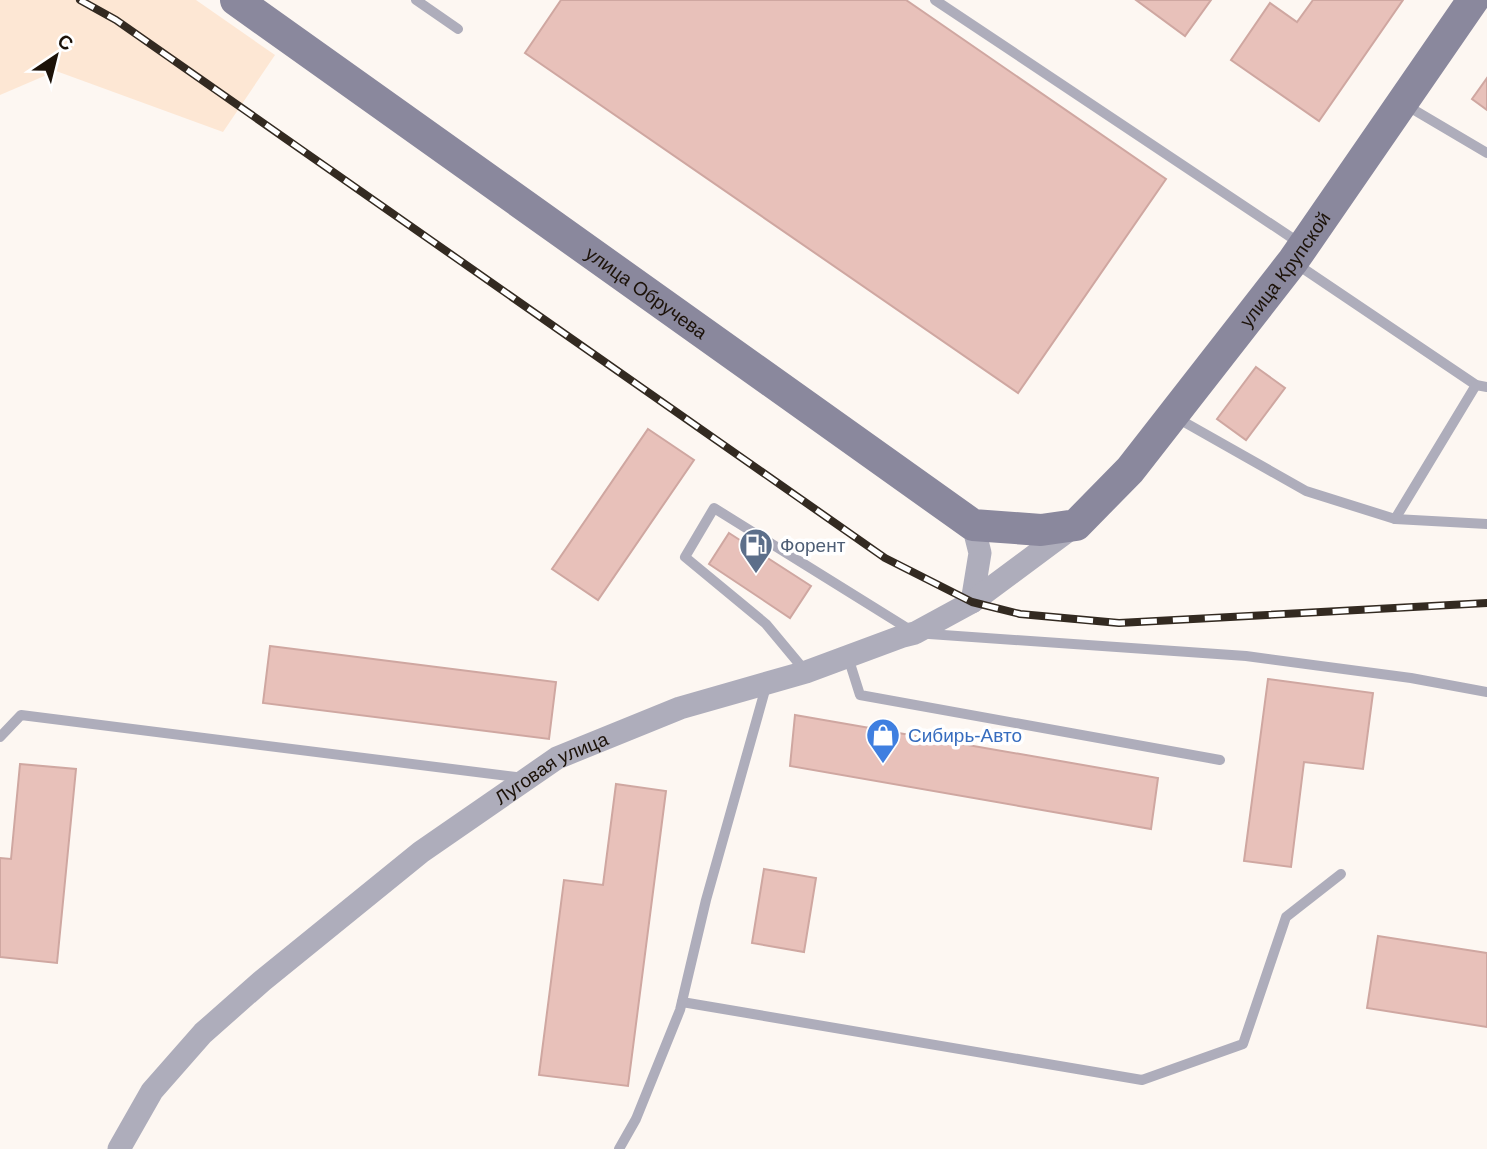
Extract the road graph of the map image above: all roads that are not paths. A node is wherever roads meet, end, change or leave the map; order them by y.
1 (236, 0) edge
2 (416, 0) edge
3 (935, 0) edge
4 (1473, 0) edge
5 (458, 29) dead end
6 (1402, 103) junction
7 (1487, 153) edge
8 (1298, 254) junction
9 (1482, 386) edge
10 (1174, 416) junction
11 (1395, 519) junction
12 (1487, 524) edge
13 (973, 525) junction
14 (1076, 525) junction
15 (972, 602) junction
16 (915, 633) junction
17 (848, 657) junction
18 (806, 672) junction
19 (767, 683) junction
20 (1487, 692) edge
21 (0, 737) edge
22 (1220, 760) dead end
23 (527, 778) junction
24 (1341, 874) dead end
25 (682, 1002) junction
26 (120, 1149) edge
27 (619, 1149) edge

1 - 13 main road, улица Обручева
2 - 5 lane
3 - 8 lane
4 - 6 main road, улица Крупской
6 - 7 lane
6 - 8 main road, улица Крупской
8 - 9 lane
8 - 10 main road, улица Крупской
9 - 11 lane
10 - 11 lane
10 - 14 main road, улица Крупской
11 - 12 lane
13 - 14 main road
13 - 15 street
14 - 15 street, Луговая улица
15 - 16 street, Луговая улица
16 - 17 street, Луговая улица
16 - 18 lane
16 - 20 lane
17 - 18 street, Луговая улица
17 - 22 lane
18 - 19 street, Луговая улица
19 - 23 street, Луговая улица
19 - 25 lane
21 - 23 lane
23 - 26 street, Луговая улица
24 - 25 lane
25 - 27 lane

